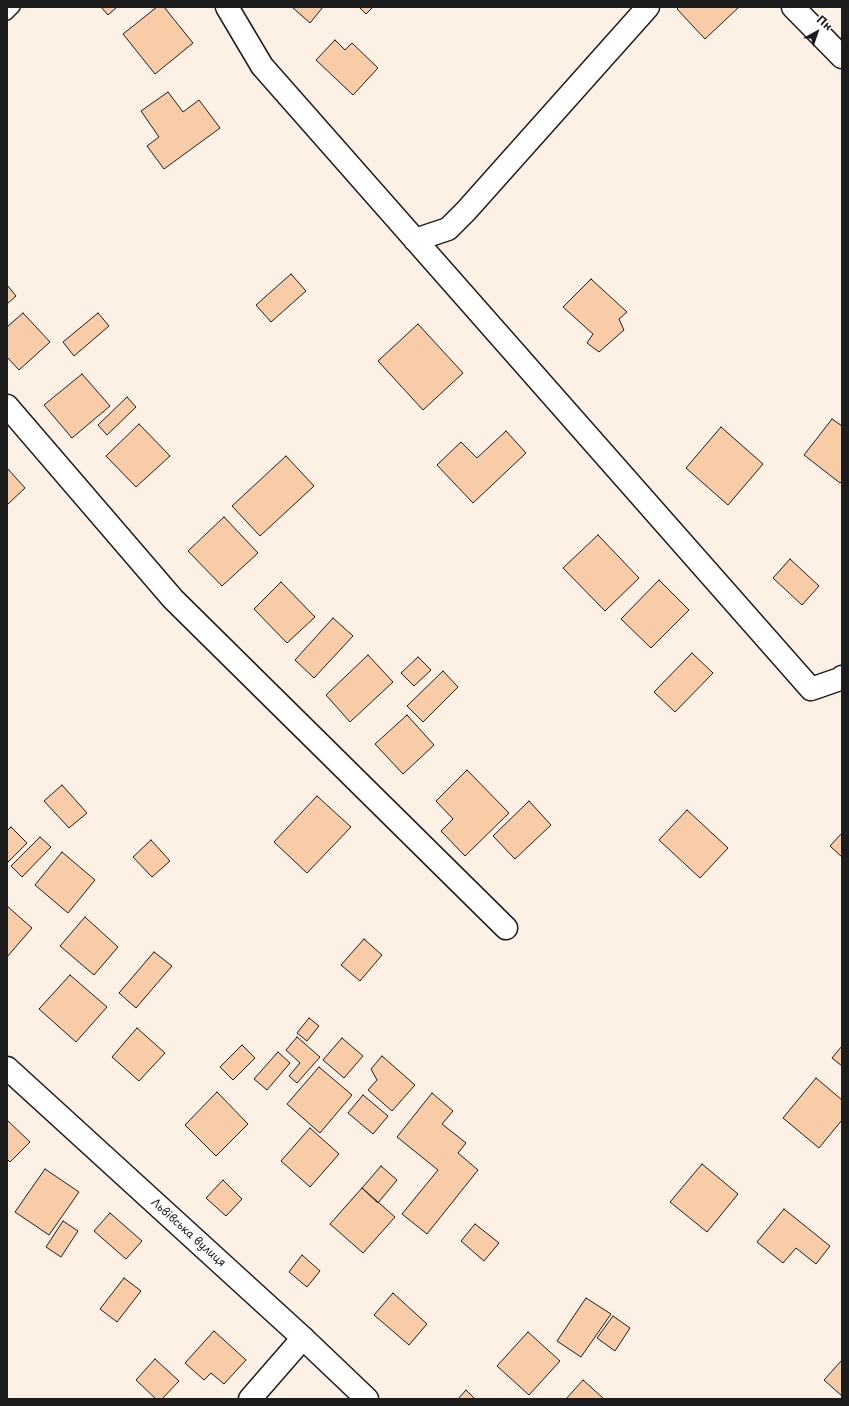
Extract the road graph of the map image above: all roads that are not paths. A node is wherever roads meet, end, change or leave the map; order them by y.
1 (14, 7) edge
2 (227, 7) edge
3 (648, 7) edge
4 (793, 7) edge
5 (7, 14) edge
6 (842, 57) edge
7 (415, 240) junction
8 (7, 406) edge
9 (842, 677) edge
10 (506, 928) dead end
11 (7, 1068) edge
12 (303, 1338) junction
13 (250, 1399) edge
14 (367, 1399) edge

1 - 5 lane
2 - 7 street
3 - 7 street
4 - 6 street
7 - 9 street
8 - 10 street
11 - 12 street, Львівська вулиця
12 - 13 street
12 - 14 street, Львівська вулиця

